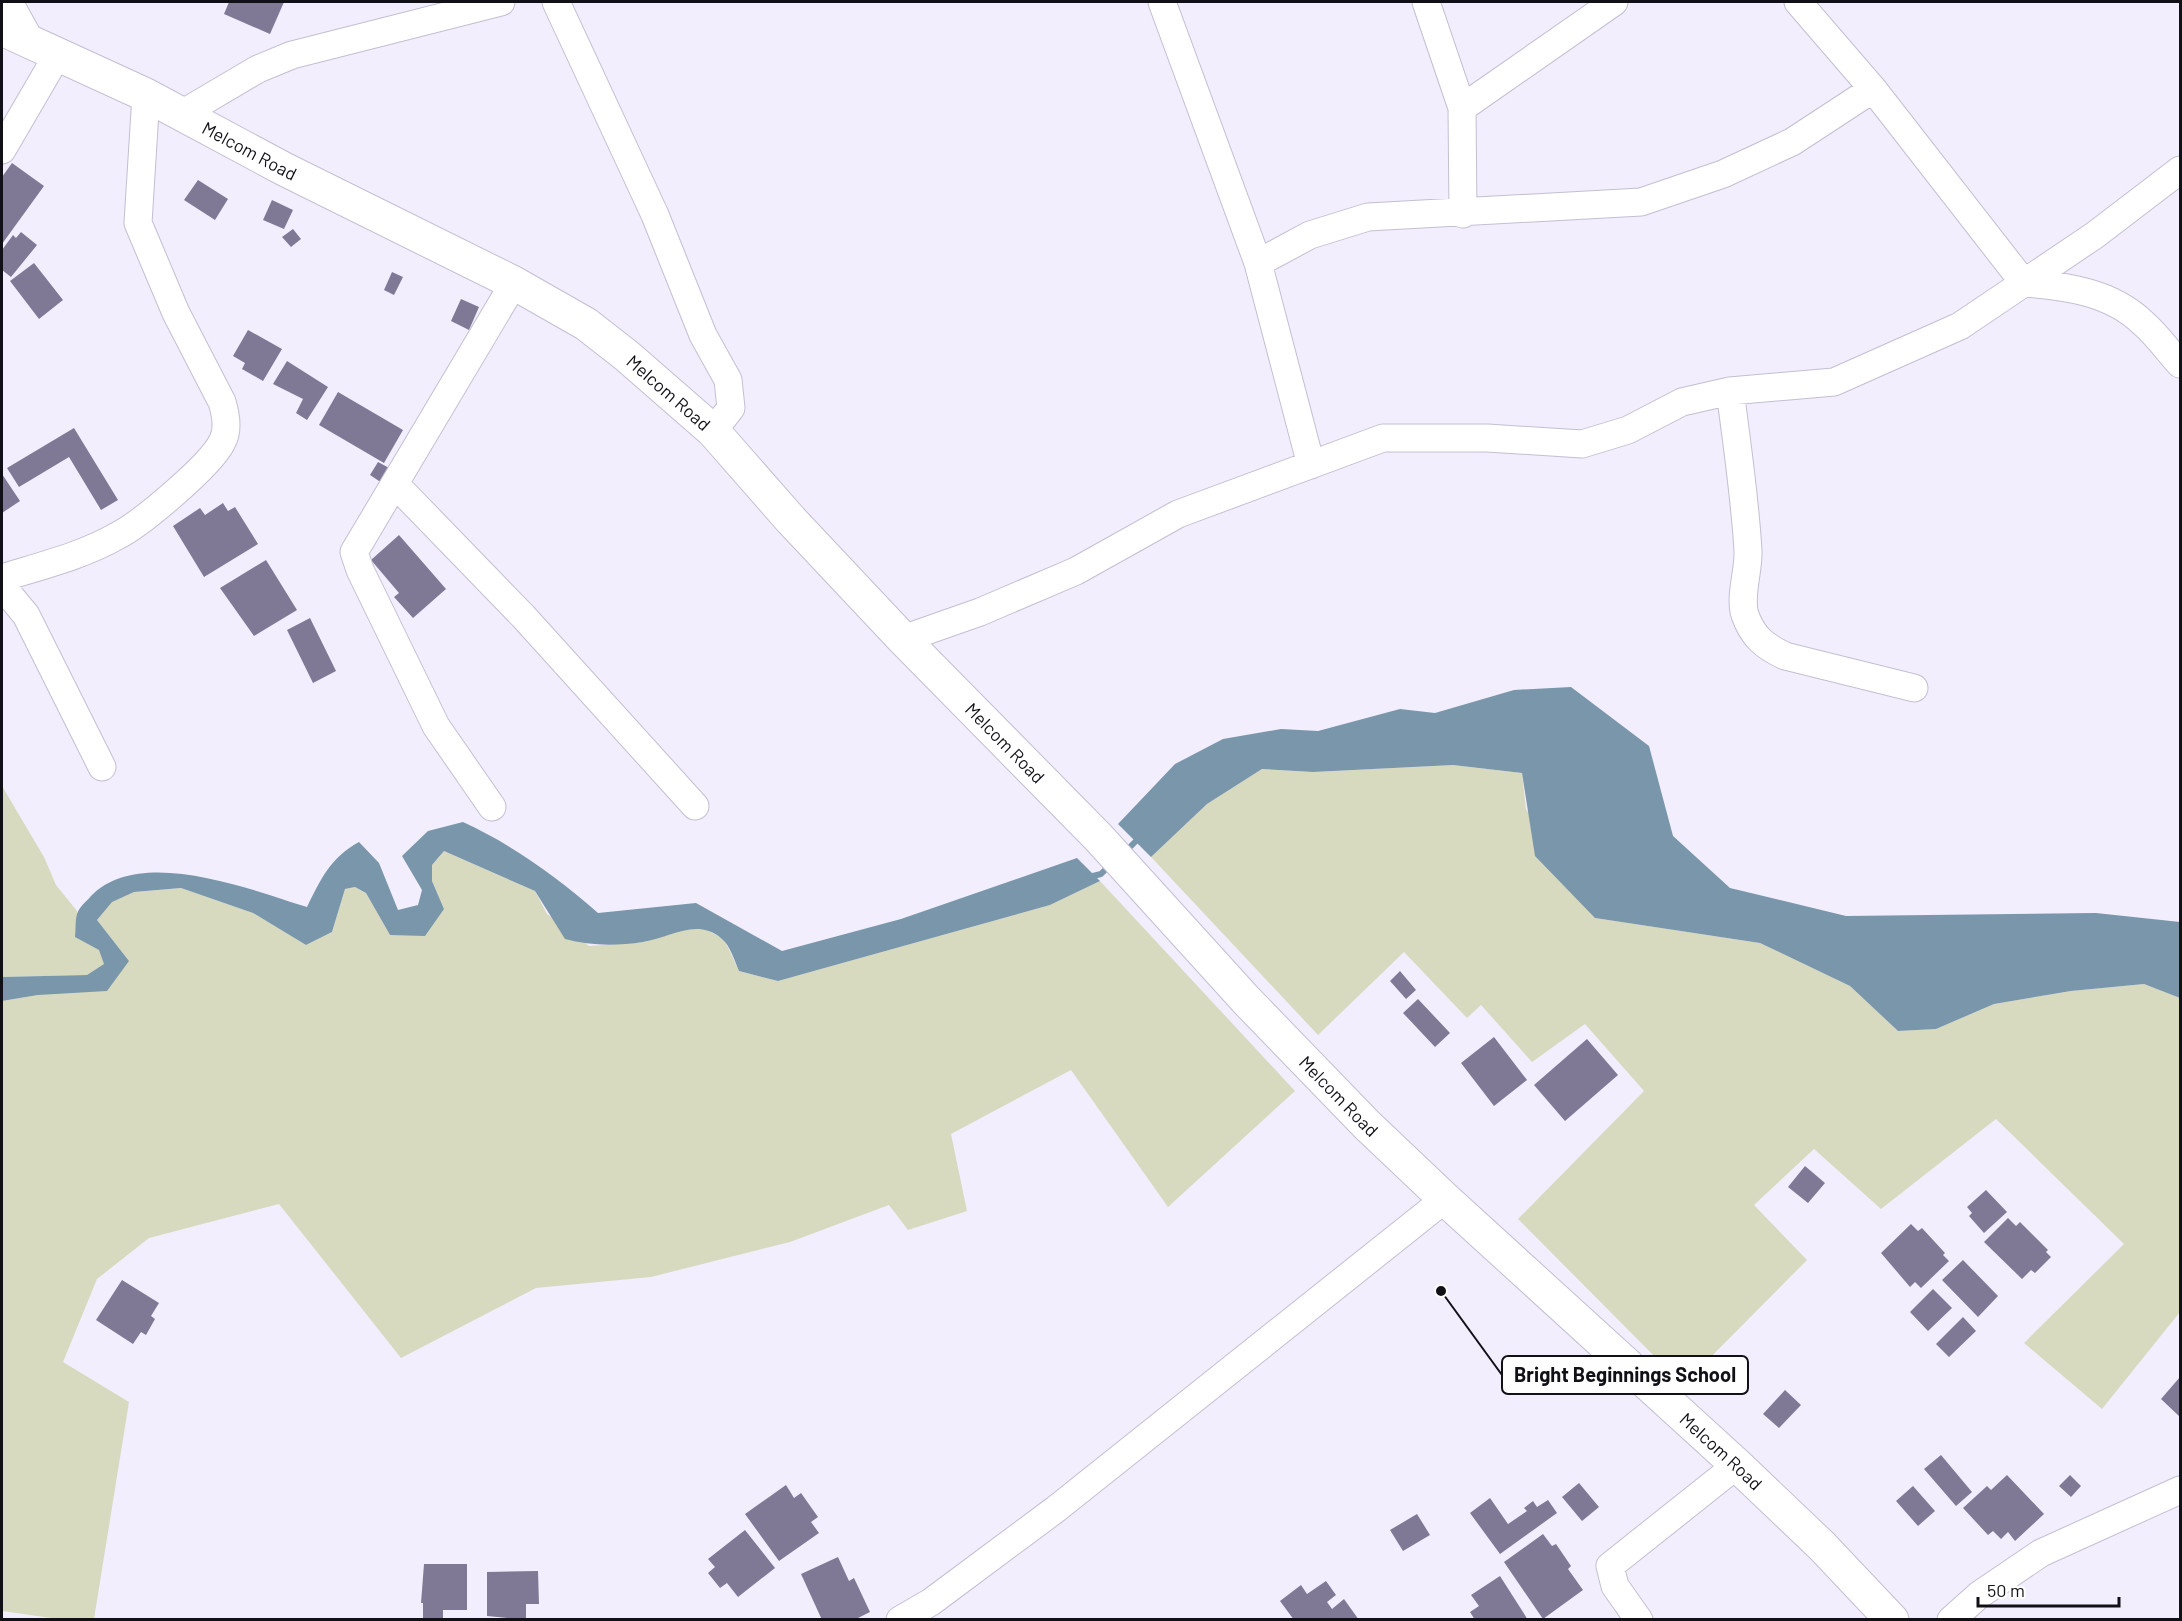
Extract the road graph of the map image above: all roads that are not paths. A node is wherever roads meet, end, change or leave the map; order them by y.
1 (9, 2) edge
2 (501, 2) edge
3 (556, 2) edge
4 (1162, 2) edge
5 (1426, 2) edge
6 (1614, 2) edge
7 (1798, 2) edge
8 (2, 29) edge
9 (45, 48) junction
10 (1873, 89) junction
11 (146, 95) junction
12 (1462, 108) junction
13 (180, 115) junction
14 (2, 150) edge
15 (2181, 170) edge
16 (1463, 214) junction
17 (1258, 263) junction
18 (514, 283) junction
19 (2024, 284) junction
20 (2181, 364) edge
21 (1730, 391) junction
22 (712, 430) junction
23 (1311, 465) junction
24 (395, 484) junction
25 (2, 579) edge
26 (2, 586) edge
27 (903, 639) junction
28 (1914, 688) dead end
29 (102, 767) dead end
30 (492, 807) dead end
31 (695, 807) dead end
32 (1444, 1199) junction
33 (1737, 1464) junction
34 (2181, 1490) edge
35 (938, 1611) edge
36 (900, 1620) edge
37 (1639, 1620) edge
38 (1892, 1620) edge
39 (1951, 1620) edge

1 - 9 street
2 - 13 street
3 - 22 street
4 - 17 street
5 - 12 street
6 - 12 street
7 - 10 street
8 - 9 main road, Melcom Road
9 - 11 main road, Melcom Road
9 - 14 street
10 - 16 street
10 - 19 street
11 - 13 main road, Melcom Road
11 - 25 street
12 - 16 street
13 - 18 main road, Melcom Road
15 - 19 street
16 - 17 street
17 - 23 street
18 - 22 main road, Melcom Road
18 - 24 street
19 - 20 street
19 - 21 street
21 - 23 street
21 - 28 street
22 - 27 main road, Melcom Road
23 - 27 street
24 - 30 street
24 - 31 street
26 - 29 street
27 - 32 main road, Melcom Road
32 - 33 main road, Melcom Road
32 - 35 street
33 - 37 street
33 - 38 main road, Melcom Road
34 - 39 street
35 - 36 street

